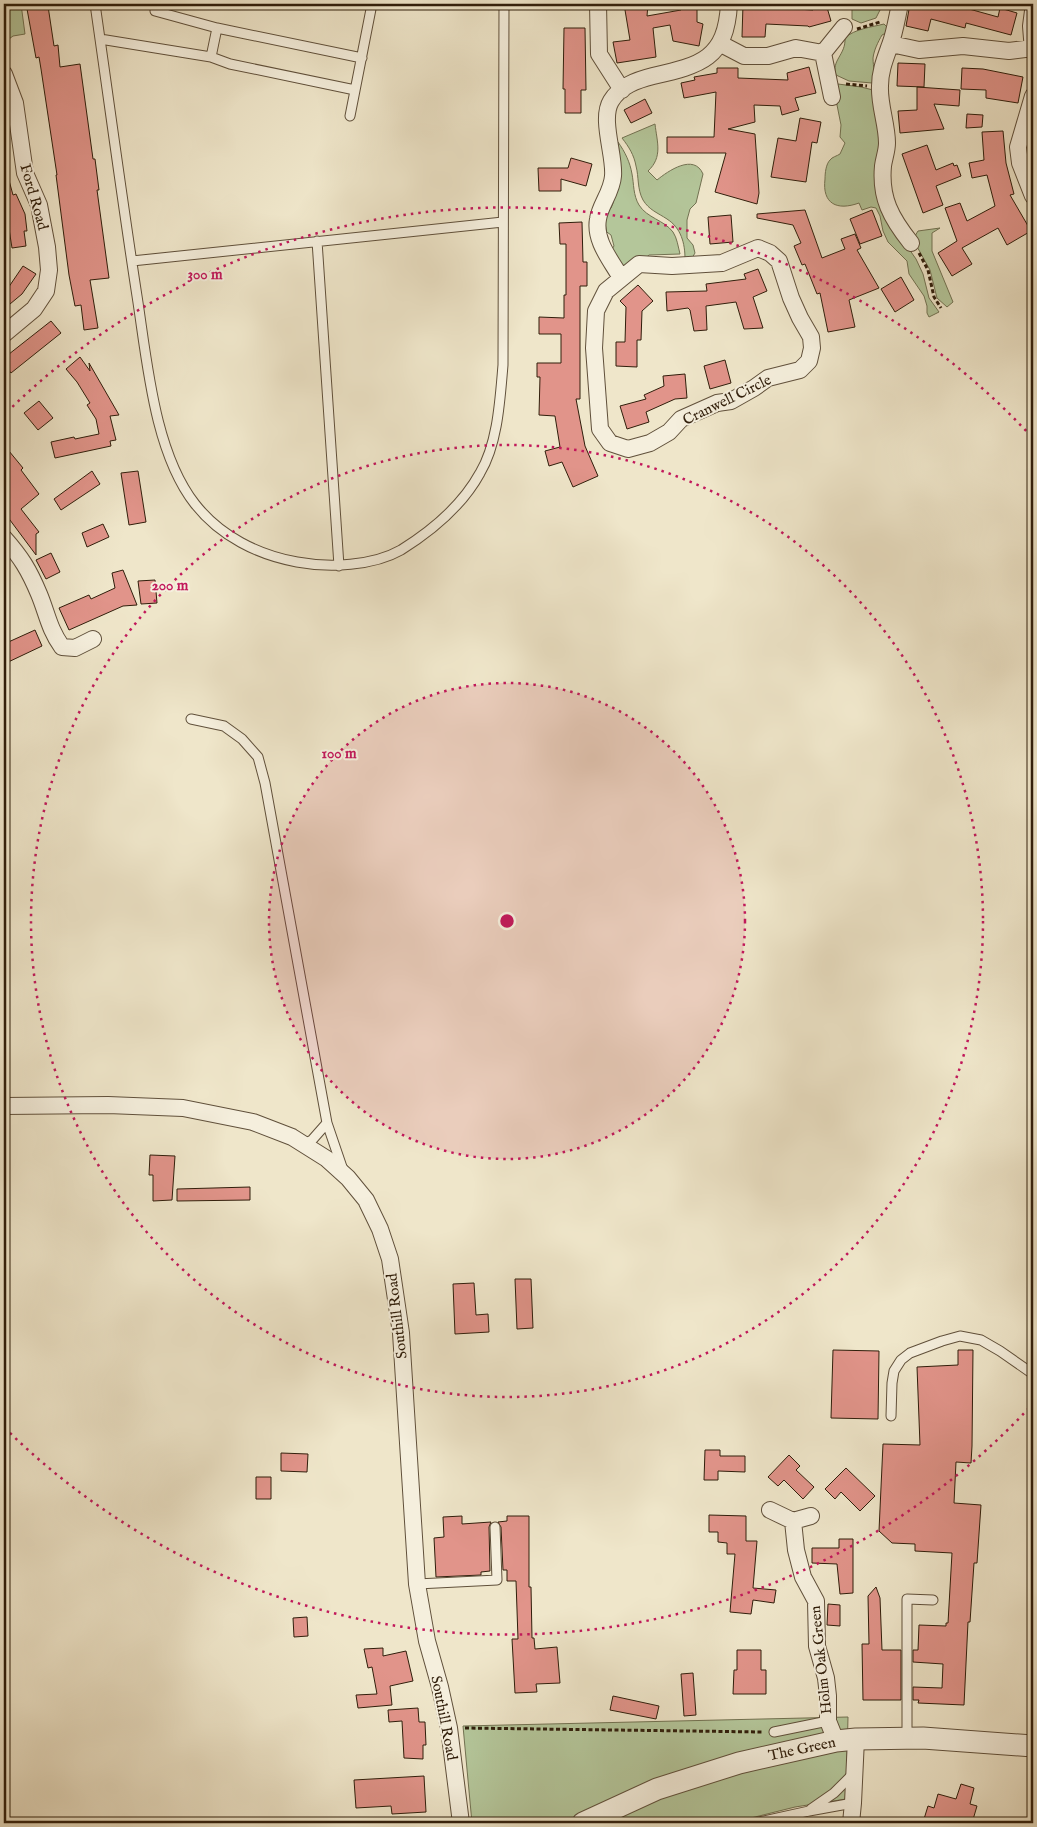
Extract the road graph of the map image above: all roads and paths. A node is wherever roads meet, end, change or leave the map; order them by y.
1 (95, 4) edge
2 (372, 4) edge
3 (504, 4) edge
4 (598, 4) edge
5 (729, 4) edge
6 (900, 4) edge
7 (155, 11) dead end
8 (1033, 11) edge
9 (884, 15) dead end
10 (844, 26) joint
11 (217, 28) junction
12 (100, 39) junction
13 (720, 44) junction
14 (891, 44) junction
15 (1033, 49) edge
16 (822, 53) junction
17 (211, 57) junction
18 (362, 58) junction
19 (4, 74) edge
20 (828, 79) junction
21 (880, 88) junction
22 (355, 90) junction
23 (622, 90) junction
24 (1033, 96) edge
25 (832, 97) dead end
26 (350, 116) dead end
27 (1033, 196) edge
28 (503, 222) junction
29 (317, 241) junction
30 (911, 243) joint
31 (132, 261) junction
32 (622, 278) junction
33 (941, 308) dead end
34 (4, 334) edge
35 (4, 538) edge
36 (340, 566) junction
37 (93, 639) dead end
38 (191, 719) dead end
39 (4, 1106) edge
40 (326, 1123) junction
41 (304, 1144) junction
42 (345, 1175) junction
43 (1033, 1374) edge
44 (891, 1416) dead end
45 (770, 1510) dead end
46 (811, 1516) dead end
47 (792, 1521) junction
48 (495, 1527) dead end
49 (418, 1584) junction
50 (933, 1600) dead end
51 (828, 1721) junction
52 (449, 1728) junction
53 (774, 1732) joint
54 (907, 1738) junction
55 (846, 1740) junction
56 (1033, 1746) edge
57 (855, 1772) junction
58 (853, 1803) junction
59 (809, 1811) junction
60 (461, 1823) edge
61 (583, 1823) edge
62 (754, 1823) edge
63 (851, 1823) edge

1 - 12 lane
2 - 18 lane
3 - 28 lane
4 - 23 street
5 - 13 street
6 - 14 street
7 - 11 lane
8 - 15 street
9 - 10 path
10 - 16 street
11 - 17 lane
11 - 18 lane
12 - 17 lane
12 - 31 lane
13 - 16 street
13 - 23 street
14 - 15 street
14 - 21 street
16 - 20 street
17 - 22 lane
18 - 22 lane
19 - 34 street, Ford Road
20 - 21 path
20 - 25 street
21 - 30 street
22 - 26 lane
23 - 32 street
24 - 27 street
28 - 29 lane
28 - 36 lane
29 - 31 lane
29 - 36 lane
30 - 33 path
31 - 36 lane
32 - 32 street, Cranwell Circle
35 - 37 street
38 - 40 lane
39 - 41 street, Southill Road
40 - 41 lane
40 - 42 lane
41 - 42 street, Southill Road
42 - 49 street, Southill Road
43 - 44 lane
45 - 47 street
46 - 47 street
47 - 51 street, Holm Oak Green
48 - 49 lane
49 - 52 street, Southill Road
50 - 54 lane
51 - 53 lane
51 - 55 street, Holm Oak Green
52 - 53 path
52 - 60 street, Southill Road
54 - 55 street, The Green
54 - 56 street, The Green
55 - 57 street
55 - 61 street, The Green
57 - 58 street
57 - 59 lane
58 - 59 lane
58 - 63 street
59 - 62 lane

